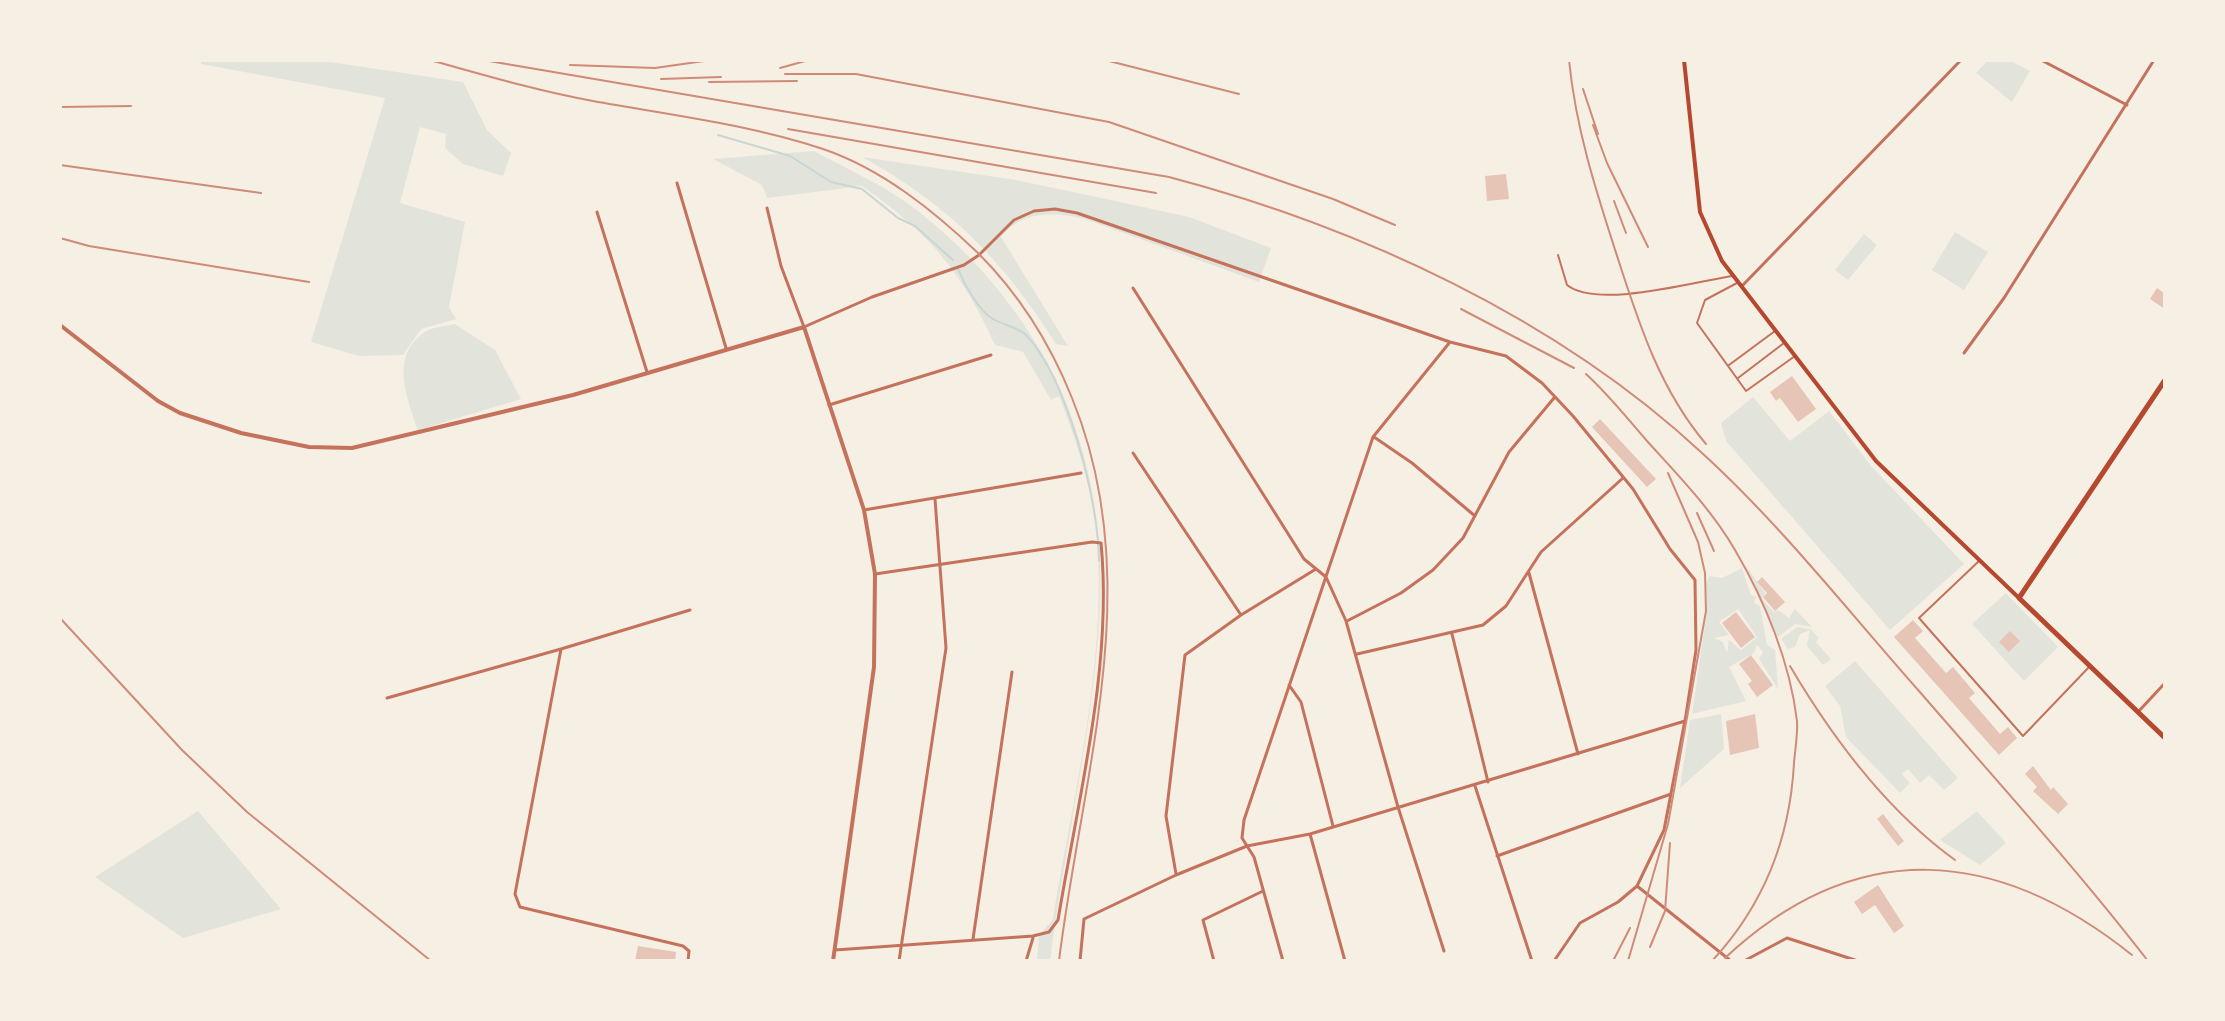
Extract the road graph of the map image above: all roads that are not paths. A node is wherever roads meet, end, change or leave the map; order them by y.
1 (1684, 60) edge
2 (1961, 60) edge
3 (2041, 60) edge
4 (2154, 60) edge
5 (2127, 105) junction
6 (677, 183) dead end
7 (767, 208) dead end
8 (597, 212) dead end
9 (1558, 255) dead end
10 (1733, 275) junction
11 (1740, 284) junction
12 (1133, 288) dead end
13 (60, 325) edge
14 (804, 327) junction
15 (1776, 330) junction
16 (1450, 342) junction
17 (1785, 343) junction
18 (726, 348) junction
19 (1964, 353) dead end
20 (991, 355) dead end
21 (1795, 356) junction
22 (1728, 366) junction
23 (647, 372) junction
24 (1737, 378) junction
25 (2165, 380) edge
26 (1554, 398) junction
27 (829, 405) junction
28 (1373, 437) junction
29 (1133, 453) dead end
30 (1081, 473) dead end
31 (1623, 478) junction
32 (935, 499) junction
33 (864, 510) junction
34 (1475, 516) junction
35 (1980, 561) junction
36 (940, 567) junction
37 (1316, 569) junction
38 (1529, 573) junction
39 (875, 574) junction
40 (1326, 577) junction
41 (2019, 598) junction
42 (690, 610) dead end
43 (1241, 615) junction
44 (1346, 621) junction
45 (1452, 634) junction
46 (561, 649) junction
47 (1357, 654) junction
48 (2090, 666) junction
49 (1012, 672) dead end
50 (2165, 683) edge
51 (1289, 685) junction
52 (387, 698) dead end
53 (2138, 712) junction
54 (1685, 721) junction
55 (2165, 738) edge
56 (1578, 754) junction
57 (1488, 782) junction
58 (1475, 786) junction
59 (1671, 794) junction
60 (1398, 807) junction
61 (1333, 827) junction
62 (1310, 834) junction
63 (1247, 846) junction
64 (1497, 856) junction
65 (1176, 875) junction
66 (1637, 886) junction
67 (1263, 891) junction
68 (1033, 936) junction
69 (973, 939) junction
70 (901, 947) junction
71 (835, 950) junction
72 (1444, 951) dead end
73 (688, 961) edge
74 (833, 961) edge
75 (899, 961) edge
76 (1026, 961) edge
77 (1080, 961) edge
78 (1214, 961) edge
79 (1283, 961) edge
80 (1345, 961) edge
81 (1532, 961) edge
82 (1554, 961) edge
83 (1731, 961) edge
84 (1744, 961) edge
85 (1858, 961) edge

1 - 10 main road
2 - 11 street
3 - 5 street
4 - 5 street
5 - 19 street
6 - 18 street
7 - 14 street
8 - 23 street
9 - 10 lane
10 - 11 main road
11 - 15 main road
11 - 22 lane
12 - 37 street
13 - 23 street
14 - 16 street
14 - 18 street
14 - 27 street
15 - 17 main road
15 - 22 lane
16 - 26 street
16 - 28 street
17 - 21 main road
17 - 24 lane
18 - 23 street
20 - 27 street
21 - 24 lane
21 - 35 main road
22 - 24 lane
25 - 41 main road
26 - 31 street
26 - 34 street
27 - 33 street
28 - 34 street
28 - 40 street
29 - 43 street
30 - 32 street
31 - 38 street
31 - 54 street
32 - 33 street
32 - 36 street
33 - 39 street
34 - 44 street
35 - 41 main road
35 - 48 lane
36 - 39 street
36 - 68 street
36 - 70 street
37 - 40 street
37 - 43 street
38 - 45 street
38 - 56 street
39 - 71 street
40 - 44 street
40 - 51 street
41 - 48 main road
42 - 46 street
43 - 65 street
44 - 47 street
45 - 47 street
45 - 57 street
46 - 52 street
46 - 73 street
47 - 60 street
48 - 53 main road
49 - 69 street
50 - 53 street
51 - 61 street
51 - 63 street
53 - 55 main road
54 - 56 street
54 - 59 street
56 - 57 street
57 - 58 street
58 - 60 street
58 - 64 street
59 - 64 street
59 - 66 street
60 - 61 street
60 - 72 street
61 - 62 street
62 - 63 street
62 - 80 street
63 - 65 street
63 - 67 street
64 - 81 street
65 - 77 street
66 - 82 street
66 - 83 street
67 - 78 street
67 - 79 street
68 - 69 street
68 - 76 street
69 - 70 street
70 - 71 street
70 - 75 street
71 - 74 street
84 - 85 street

